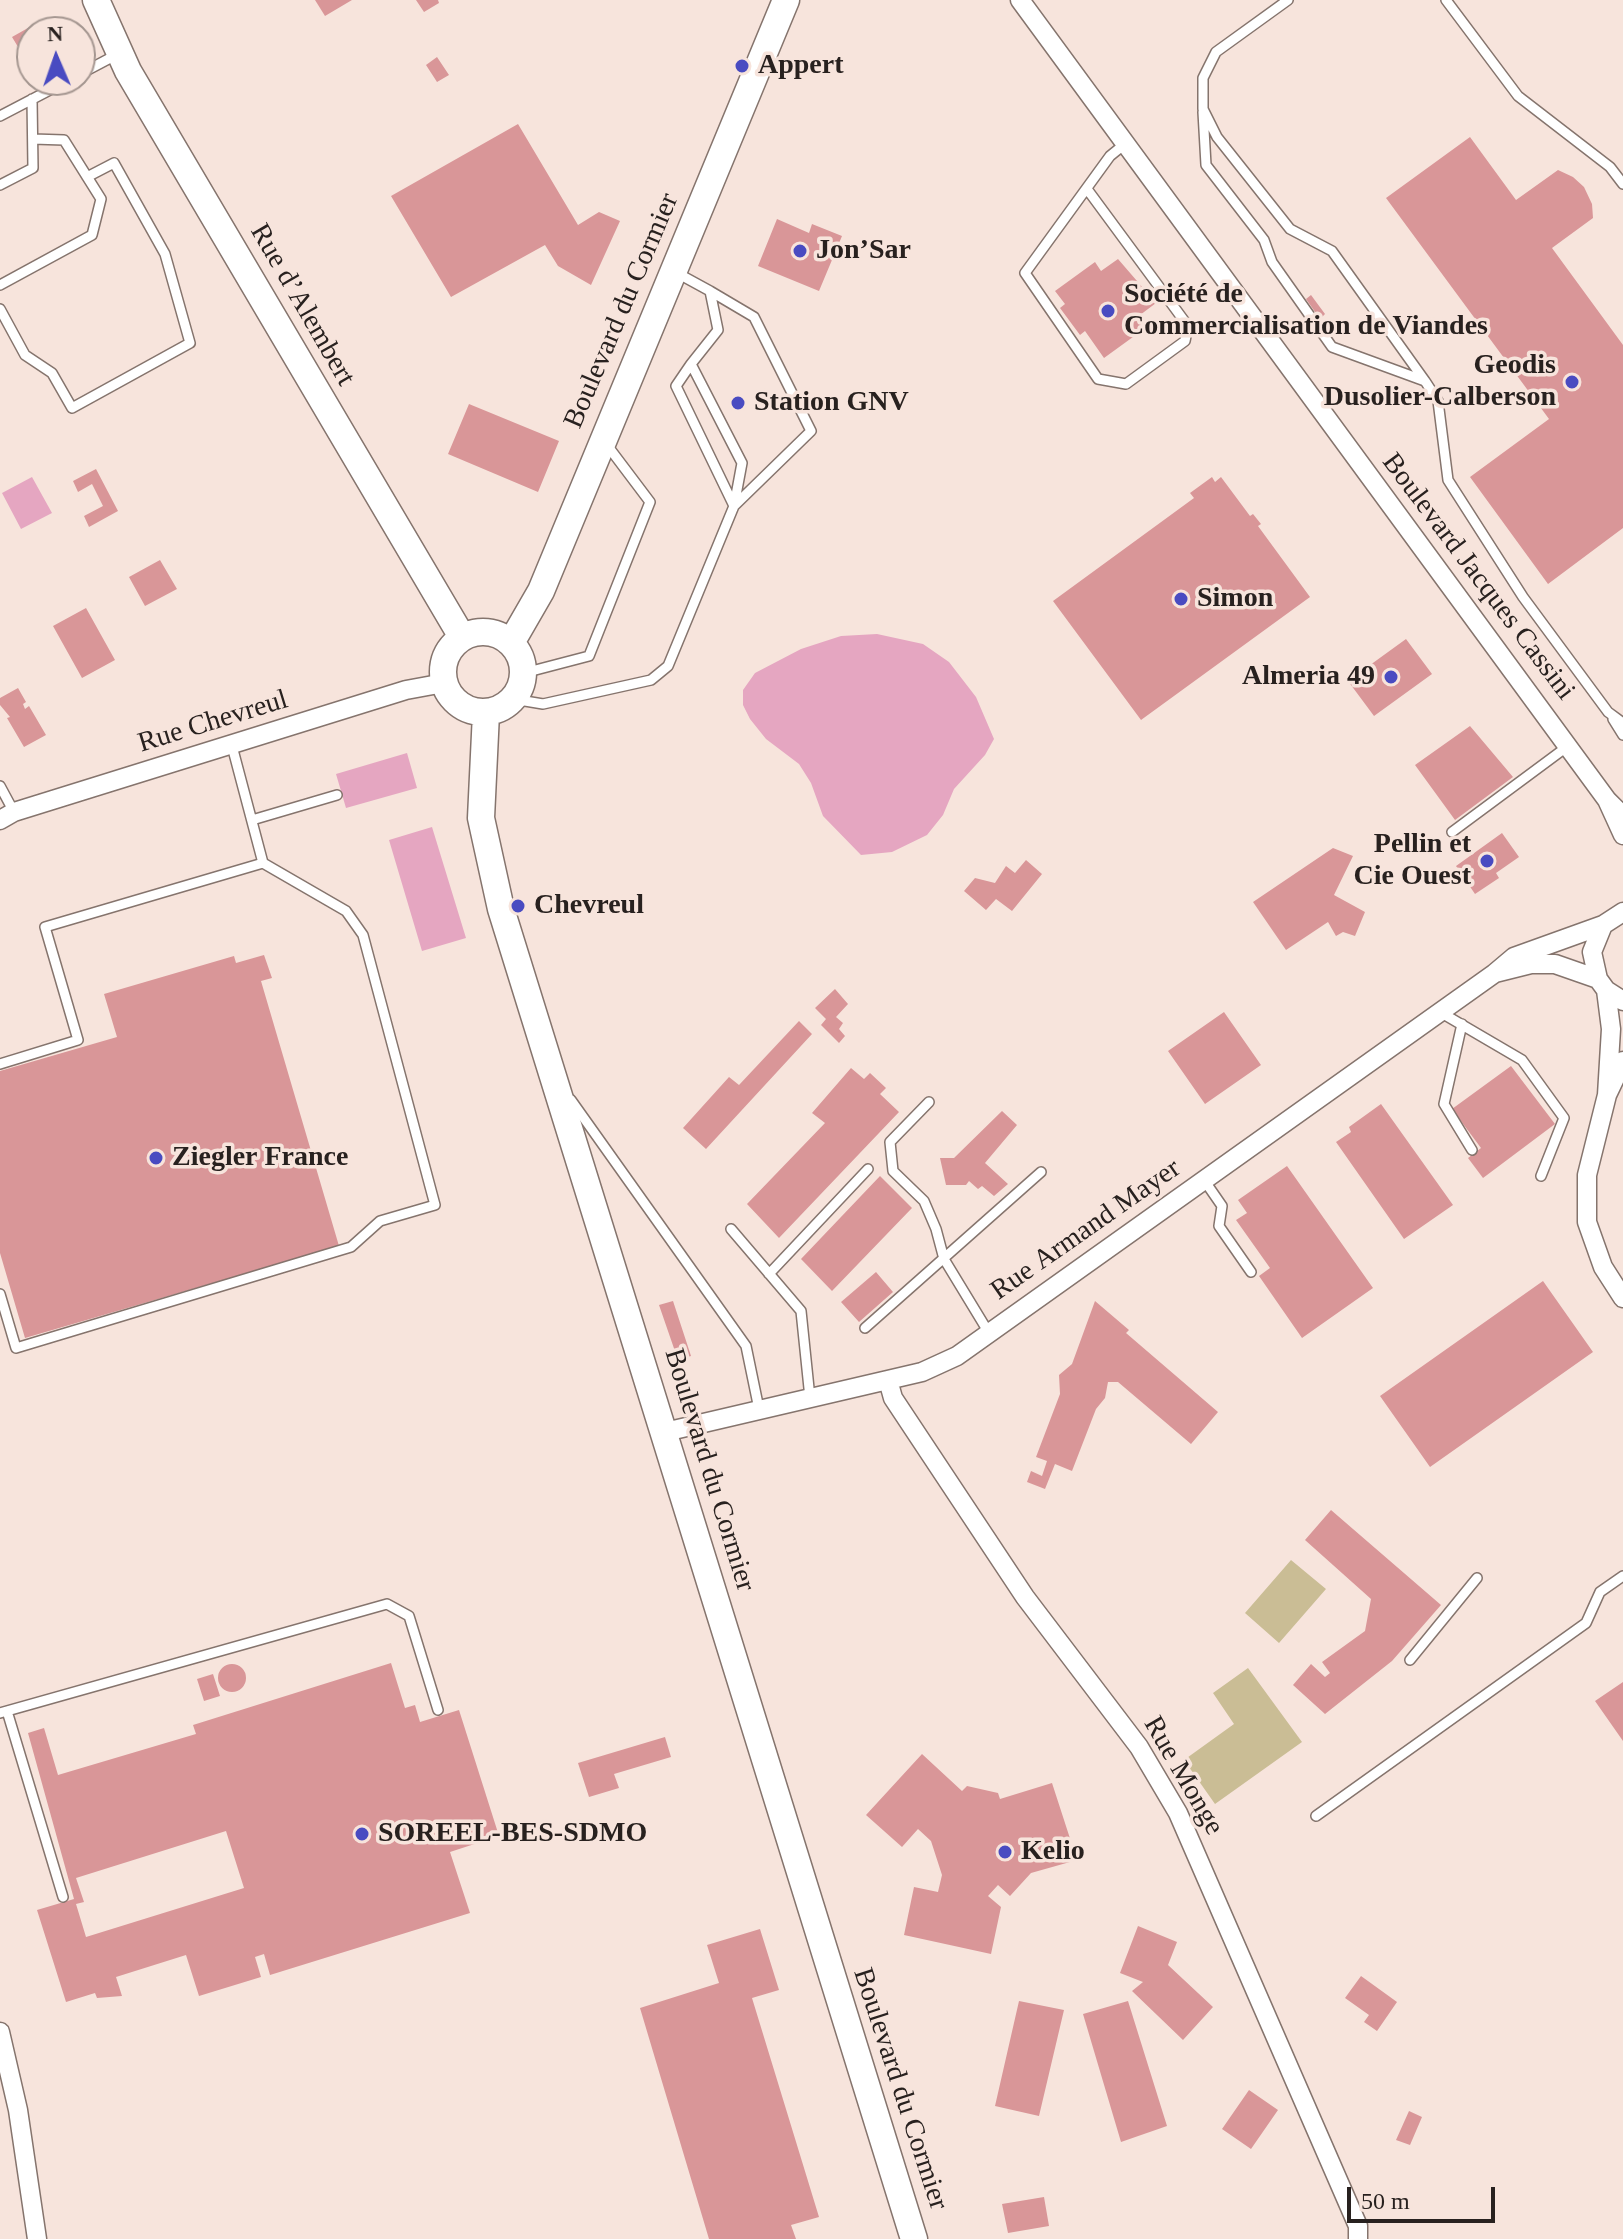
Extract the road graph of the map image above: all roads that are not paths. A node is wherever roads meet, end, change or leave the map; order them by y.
1 (96, 0) edge
2 (786, 0) edge
3 (1020, 0) edge
4 (1288, 0) edge
5 (1446, 0) edge
6 (119, 53) junction
7 (96, 65) edge
8 (38, 96) edge
9 (32, 99) junction
10 (1203, 109) junction
11 (0, 116) edge
12 (33, 139) junction
13 (1126, 143) junction
14 (87, 177) junction
15 (1623, 184) edge
16 (0, 185) edge
17 (1087, 189) junction
18 (674, 271) junction
19 (0, 285) edge
20 (710, 291) junction
21 (0, 309) edge
22 (691, 364) junction
23 (1425, 381) junction
24 (603, 441) junction
25 (734, 506) junction
26 (462, 637) junction
27 (511, 643) junction
28 (524, 673) junction
29 (444, 683) junction
30 (513, 699) junction
31 (1608, 712) junction
32 (486, 713) junction
33 (1623, 723) edge
34 (1623, 735) edge
35 (232, 746) junction
36 (1568, 746) junction
37 (0, 786) edge
38 (337, 795) dead end
39 (1607, 800) junction
40 (7, 816) edge
41 (1623, 816) edge
42 (252, 820) junction
43 (1452, 832) dead end
44 (1623, 835) edge
45 (263, 863) junction
46 (1623, 895) edge
47 (1613, 917) edge
48 (1495, 973) junction
49 (1602, 985) junction
50 (1623, 1001) edge
51 (1440, 1012) junction
52 (1462, 1024) junction
53 (1623, 1061) edge
54 (0, 1064) edge
55 (553, 1075) junction
56 (1607, 1095) junction
57 (929, 1102) dead end
58 (1472, 1150) dead end
59 (868, 1169) dead end
60 (1041, 1172) dead end
61 (1541, 1176) dead end
62 (1204, 1180) junction
63 (731, 1229) dead end
64 (944, 1259) junction
65 (1251, 1272) dead end
66 (769, 1274) junction
67 (0, 1294) edge
68 (1623, 1298) edge
69 (865, 1328) dead end
70 (989, 1333) junction
71 (888, 1380) junction
72 (810, 1398) junction
73 (759, 1409) junction
74 (665, 1432) junction
75 (1623, 1576) edge
76 (1477, 1578) dead end
77 (1410, 1660) dead end
78 (438, 1710) dead end
79 (4, 1712) edge
80 (1316, 1816) dead end
81 (63, 1897) dead end
82 (0, 2032) edge
83 (37, 2239) edge
84 (914, 2239) edge
85 (1358, 2239) edge

1 - 6 street, Rue d’Alembert
2 - 18 street, Boulevard du Cormier
3 - 13 street, Boulevard Jacques Cassini
4 - 10 lane
5 - 15 lane
6 - 7 lane
6 - 26 street, Rue d’Alembert
8 - 9 lane
9 - 11 lane
9 - 12 lane
10 - 23 lane
10 - 23 lane
12 - 14 lane
12 - 16 lane
13 - 17 lane
13 - 36 street, Boulevard Jacques Cassini
14 - 19 lane
14 - 21 lane
17 - 17 lane
18 - 20 lane
18 - 24 street, Boulevard du Cormier
20 - 22 lane
20 - 25 lane
22 - 25 lane
22 - 25 lane
23 - 31 lane
24 - 27 street, Boulevard du Cormier
24 - 28 lane
25 - 30 lane
26 - 27 street
26 - 29 street
27 - 28 street
28 - 30 street
29 - 32 street
29 - 35 street, Rue Chevreul
30 - 32 street
31 - 33 lane
31 - 34 lane
32 - 55 street, Boulevard du Cormier
35 - 40 street, Rue Chevreul
35 - 42 lane
36 - 39 street, Boulevard Jacques Cassini
36 - 43 lane
37 - 40 lane
38 - 42 lane
39 - 41 street, Boulevard Jacques Cassini
39 - 44 street, Boulevard Jacques Cassini
42 - 45 lane
45 - 54 lane
45 - 67 lane
46 - 47 street
47 - 48 street, Rue Armand Mayer
47 - 49 street
48 - 49 street, Rue Armand Mayer
48 - 51 street, Rue Armand Mayer
49 - 50 street, Rue Armand Mayer
49 - 56 street
51 - 52 lane
51 - 62 street, Rue Armand Mayer
52 - 58 lane
52 - 61 lane
53 - 56 street
55 - 73 lane
55 - 74 street, Boulevard du Cormier
56 - 68 street
57 - 64 lane
59 - 66 lane
60 - 64 lane
62 - 65 lane
62 - 70 street, Rue Armand Mayer
63 - 66 lane
64 - 69 lane
64 - 70 lane
66 - 72 lane
70 - 71 street, Rue Armand Mayer
71 - 72 street, Rue Armand Mayer
71 - 85 street, Rue Monge
72 - 73 street, Rue Armand Mayer
73 - 74 street, Rue Armand Mayer
74 - 84 street, Boulevard du Cormier
75 - 80 lane
76 - 77 lane
78 - 79 lane
79 - 81 lane
82 - 83 street

